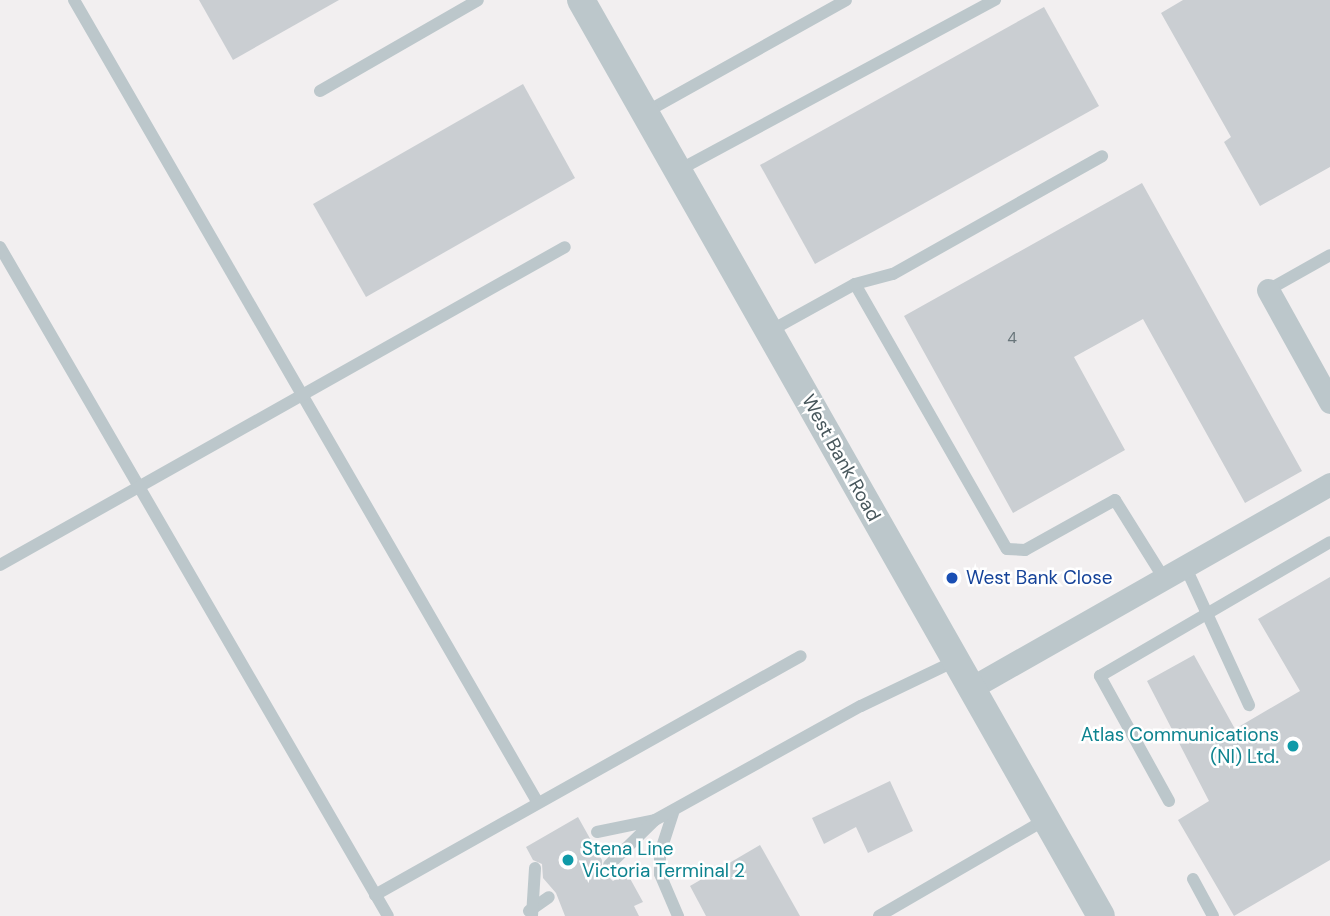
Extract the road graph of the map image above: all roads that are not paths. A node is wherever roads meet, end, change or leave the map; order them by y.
1 (74, 0) edge
2 (478, 0) edge
3 (581, 0) edge
4 (846, 0) edge
5 (995, 0) edge
6 (320, 91) dead end
7 (646, 113) junction
8 (1102, 156) dead end
9 (678, 170) junction
10 (0, 247) edge
11 (565, 247) dead end
12 (1330, 255) edge
13 (855, 284) junction
14 (1268, 290) joint
15 (770, 331) junction
16 (306, 394) junction
17 (1330, 402) edge
18 (1330, 484) edge
19 (136, 488) junction
20 (1330, 542) edge
21 (0, 565) edge
22 (1186, 568) junction
23 (1166, 581) junction
24 (1208, 611) junction
25 (801, 656) dead end
26 (955, 661) junction
27 (971, 688) junction
28 (1249, 705) dead end
29 (1169, 802) dead end
30 (538, 803) junction
31 (674, 810) junction
32 (1046, 818) junction
33 (655, 820) junction
34 (597, 832) dead end
35 (608, 864) dead end
36 (535, 868) dead end
37 (1193, 879) dead end
38 (375, 895) junction
39 (549, 897) dead end
40 (531, 914) edge
41 (388, 916) edge
42 (678, 916) edge
43 (879, 916) edge
44 (1101, 916) edge
45 (1213, 916) edge

1 - 16 lane
2 - 6 lane
3 - 7 street, West Bank Road
4 - 7 lane
5 - 9 lane
7 - 9 street, West Bank Road
8 - 13 lane
9 - 15 street, West Bank Road
10 - 19 lane
11 - 16 lane
12 - 14 lane
13 - 15 lane
13 - 23 lane
14 - 17 street
15 - 26 street, West Bank Road
16 - 19 lane
16 - 30 lane
18 - 22 street
19 - 21 lane
19 - 38 lane
20 - 24 lane
22 - 23 street
22 - 24 lane
23 - 27 street
24 - 28 lane
24 - 29 lane
25 - 30 lane
26 - 27 street, West Bank Road
26 - 31 lane
27 - 32 street, West Bank Road
30 - 38 lane
31 - 33 lane
31 - 42 lane
32 - 43 lane
32 - 44 street, West Bank Road
33 - 34 lane
33 - 35 lane
36 - 40 lane
37 - 45 lane
38 - 41 lane
39 - 40 lane

